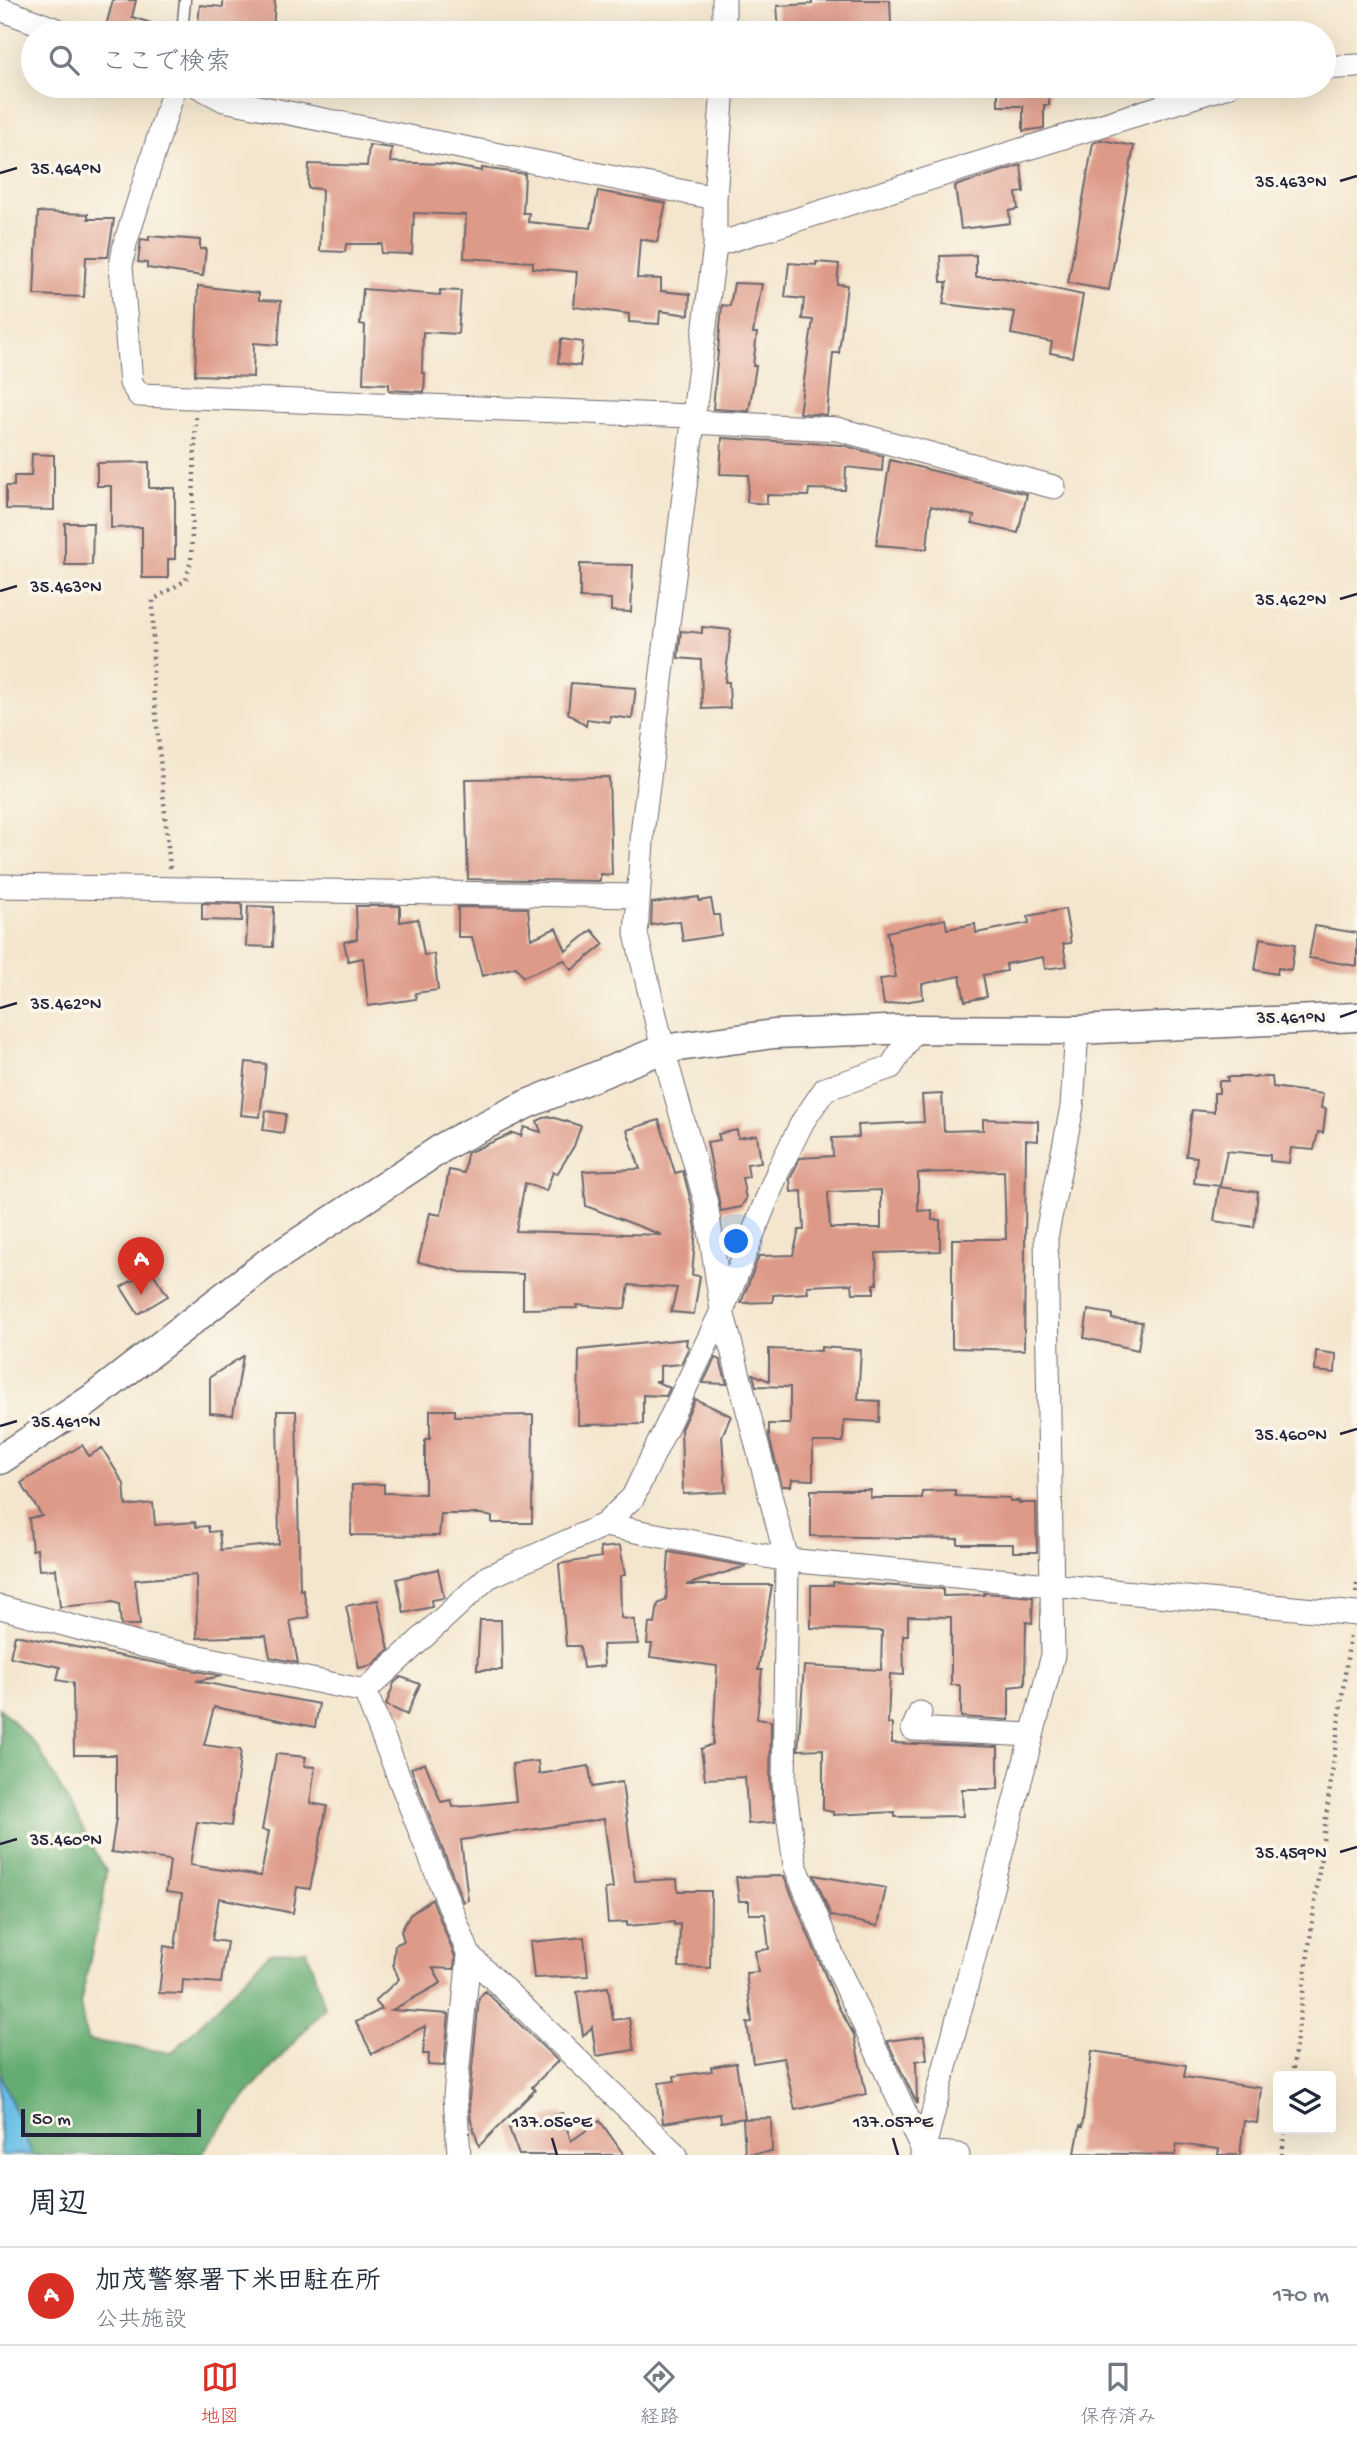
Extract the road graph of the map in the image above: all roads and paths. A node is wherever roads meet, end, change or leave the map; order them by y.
1 (185, 0) edge
2 (724, 0) edge
3 (0, 9) edge
4 (32, 21) edge
5 (183, 21) edge
6 (724, 21) edge
7 (1357, 66) edge
8 (1336, 67) edge
9 (171, 98) edge
10 (220, 98) edge
11 (722, 98) edge
12 (1189, 98) edge
13 (715, 198) junction
14 (715, 245) junction
15 (197, 395) junction
16 (691, 419) junction
17 (1054, 487) dead end
18 (0, 886) edge
19 (172, 888) junction
20 (637, 896) junction
21 (1357, 1017) edge
22 (915, 1029) junction
23 (1077, 1030) junction
24 (663, 1049) junction
25 (722, 1311) junction
26 (0, 1460) edge
27 (604, 1525) junction
28 (787, 1560) junction
29 (1053, 1583) junction
30 (0, 1606) edge
31 (1355, 1614) edge
32 (365, 1692) junction
33 (920, 1713) dead end
34 (1032, 1735) junction
35 (469, 1955) junction
36 (1293, 2071) edge
37 (1284, 2134) edge
38 (923, 2153) edge
39 (459, 2155) edge
40 (676, 2155) edge
41 (958, 2155) edge
42 (1282, 2155) edge

1 - 5 lane
2 - 6 street
3 - 4 street
7 - 8 street
9 - 15 street
10 - 13 street
11 - 13 street
12 - 14 street
13 - 14 street
14 - 16 street
15 - 16 street
15 - 19 path
16 - 17 street
16 - 20 street
18 - 19 street
19 - 20 street
20 - 24 street
21 - 23 street
22 - 23 street
22 - 24 street
22 - 25 street
23 - 29 street
24 - 25 street
24 - 26 street
25 - 27 street
25 - 28 street
27 - 28 street
27 - 32 street
28 - 29 street
28 - 38 street
29 - 31 street
29 - 34 street
30 - 32 street
31 - 36 path
32 - 35 street
33 - 34 street
34 - 38 street
35 - 39 street
35 - 40 street
37 - 42 path
38 - 41 street

